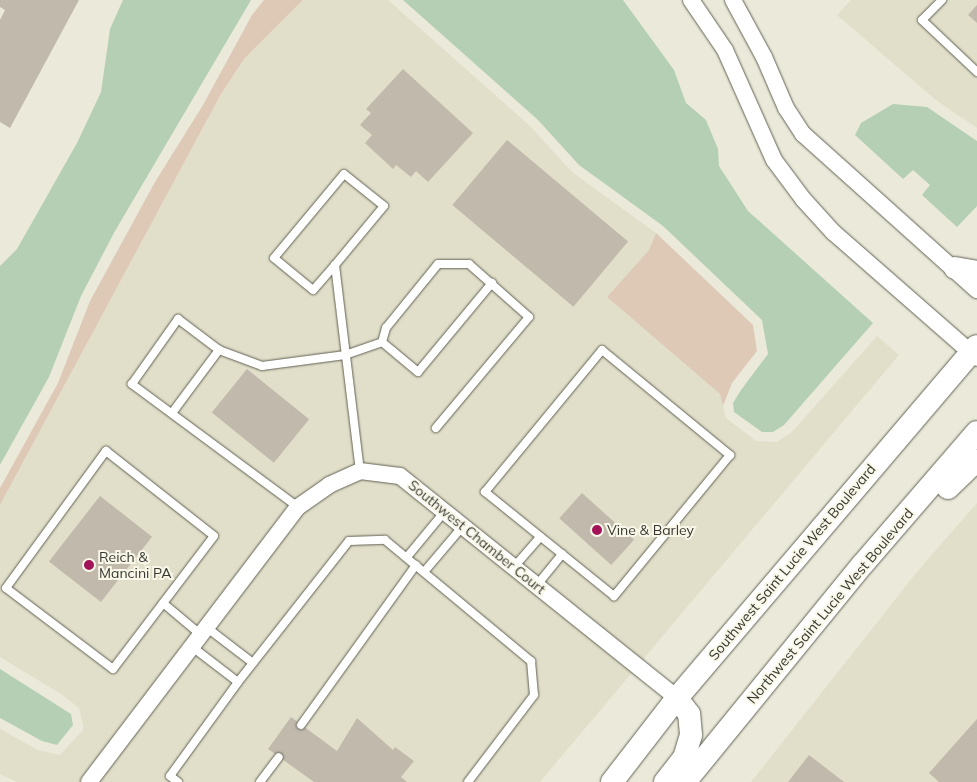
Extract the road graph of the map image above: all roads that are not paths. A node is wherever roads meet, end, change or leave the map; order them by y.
1 (691, 0) edge
2 (733, 0) edge
3 (942, 0) edge
4 (977, 72) edge
5 (335, 264) junction
6 (955, 268) junction
7 (977, 272) edge
8 (492, 283) junction
9 (977, 290) edge
10 (382, 342) junction
11 (219, 350) junction
12 (975, 353) edge
13 (345, 355) junction
14 (172, 413) junction
15 (436, 428) dead end
16 (977, 432) edge
17 (977, 460) edge
18 (360, 471) junction
19 (298, 507) junction
20 (445, 511) junction
21 (463, 526) junction
22 (540, 537) junction
23 (562, 554) junction
24 (407, 557) junction
25 (416, 565) junction
26 (514, 567) junction
27 (424, 572) junction
28 (537, 585) junction
29 (840, 593) junction
30 (163, 603) junction
31 (199, 636) junction
32 (253, 663) junction
33 (238, 682) junction
34 (677, 698) junction
35 (301, 725) dead end
36 (279, 756) dead end
37 (89, 782) edge
38 (178, 782) edge
39 (260, 782) edge
40 (468, 782) edge
41 (612, 782) edge
42 (665, 782) edge
43 (685, 782) edge

1 - 12 street
2 - 6 street
3 - 4 lane
5 - 5 lane
5 - 13 lane
6 - 7 main road
6 - 9 street
8 - 10 lane
8 - 10 lane
8 - 15 lane
10 - 13 lane
11 - 13 lane
11 - 14 lane
11 - 14 lane
12 - 34 main road, Southwest Saint Lucie West Boulevard
13 - 18 lane
14 - 19 lane
16 - 29 main road, Northwest Saint Lucie West Boulevard
17 - 29 main road
18 - 19 street
18 - 20 street, Southwest Chamber Court
19 - 31 street
20 - 21 street, Southwest Chamber Court
20 - 24 lane
21 - 26 street, Southwest Chamber Court
21 - 27 lane
22 - 23 lane
22 - 23 lane
22 - 26 lane
23 - 28 lane
24 - 25 lane
24 - 32 lane
25 - 27 lane
25 - 35 lane
26 - 28 street, Southwest Chamber Court
27 - 40 lane
28 - 34 street, Southwest Chamber Court
29 - 43 main road, Northwest Saint Lucie West Boulevard
30 - 30 lane
30 - 31 lane
31 - 32 lane
31 - 33 lane
31 - 37 street
32 - 33 lane
33 - 38 lane
34 - 41 main road, Southwest Saint Lucie West Boulevard
34 - 42 main road
36 - 39 lane

